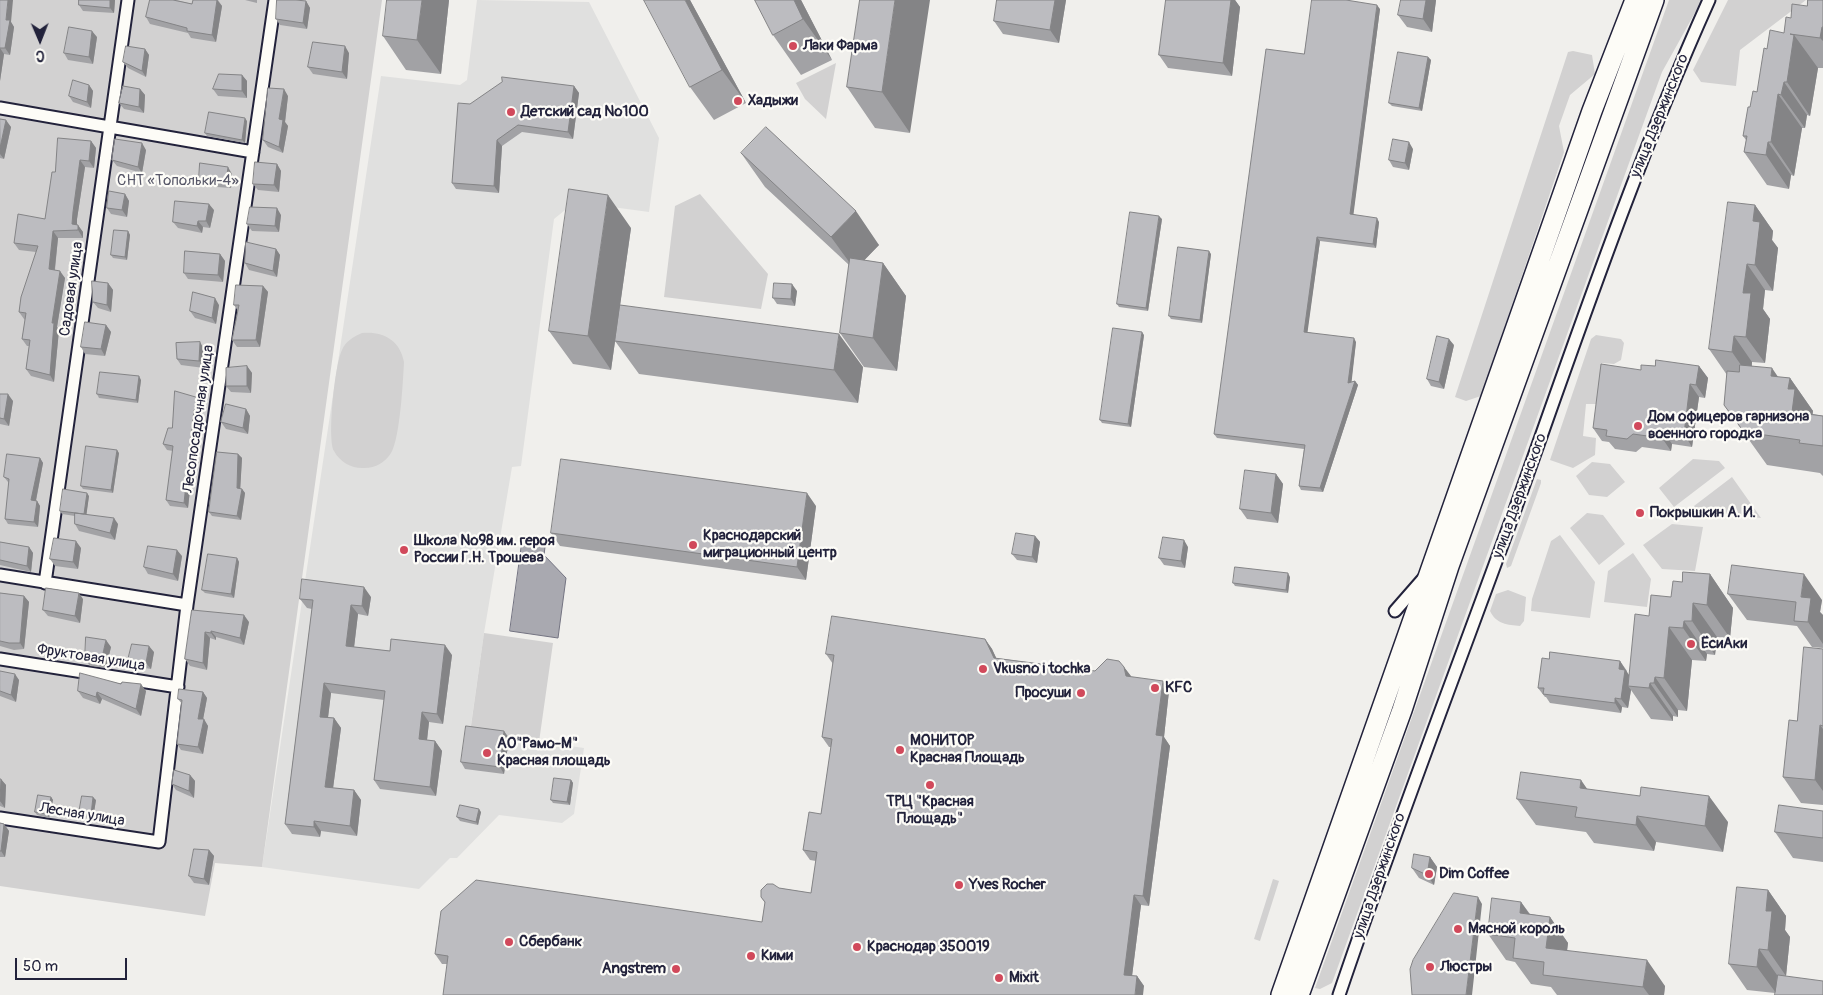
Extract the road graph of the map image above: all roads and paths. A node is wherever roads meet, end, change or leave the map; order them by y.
1 (128, 0) edge
2 (275, 0) edge
3 (1635, 0) edge
4 (1654, 0) edge
5 (1709, 0) edge
6 (0, 108) edge
7 (110, 129) junction
8 (253, 152) junction
9 (1431, 570) junction
10 (0, 575) edge
11 (45, 583) junction
12 (187, 605) junction
13 (1395, 612) dead end
14 (0, 659) edge
15 (178, 687) junction
16 (0, 818) edge
17 (159, 842) joint
18 (1281, 995) edge
19 (1300, 995) edge
20 (1339, 995) edge

1 - 7 street, Садовая улица
2 - 8 street, Лесопосадочная улица
3 - 9 main road
4 - 19 main road
5 - 20 street, улица Дзержинского
6 - 7 street
7 - 8 street
7 - 11 street, Садовая улица
8 - 12 street, Лесопосадочная улица
9 - 13 street
9 - 18 main road
10 - 11 street
11 - 12 street
12 - 15 street, Лесопосадочная улица
14 - 15 street, Фруктовая улица
15 - 17 street, Лесопосадочная улица
16 - 17 street, Лесная улица

